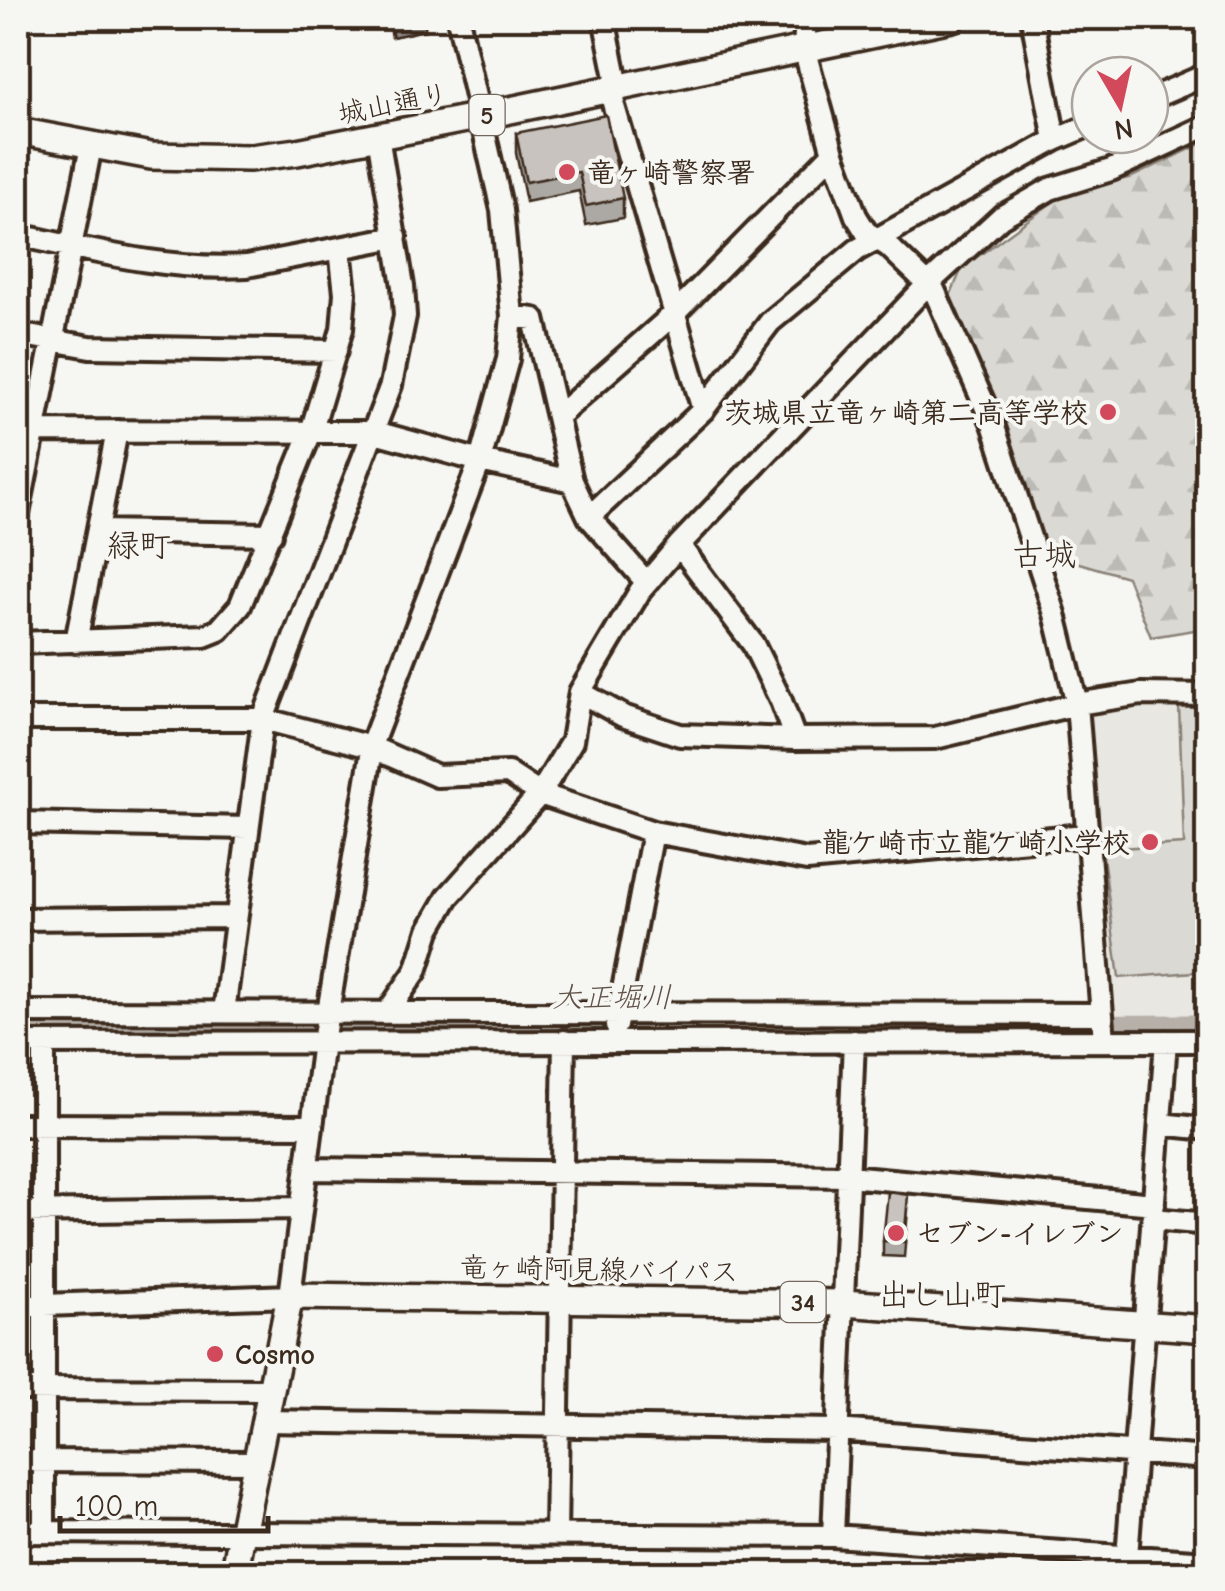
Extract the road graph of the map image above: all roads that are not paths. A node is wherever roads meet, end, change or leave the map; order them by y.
1 (458, 18) edge
2 (604, 18) edge
3 (806, 18) edge
4 (952, 18) edge
5 (1032, 18) edge
6 (898, 23) edge
7 (804, 48) junction
8 (1208, 74) edge
9 (618, 87) junction
10 (1170, 90) edge
11 (481, 116) junction
12 (1208, 125) edge
13 (18, 131) edge
14 (1070, 134) edge
15 (378, 136) junction
16 (1055, 140) junction
17 (91, 146) junction
18 (833, 153) junction
19 (18, 235) edge
20 (396, 238) junction
21 (877, 239) junction
22 (70, 246) junction
23 (340, 250) junction
24 (928, 284) junction
25 (674, 313) junction
26 (512, 316) junction
27 (18, 334) edge
28 (52, 341) junction
29 (336, 351) junction
30 (703, 410) junction
31 (558, 416) junction
32 (26, 429) edge
33 (117, 431) junction
34 (311, 432) junction
35 (375, 432) junction
36 (480, 461) junction
37 (572, 481) junction
38 (18, 504) edge
39 (589, 517) junction
40 (98, 531) junction
41 (270, 534) junction
42 (680, 545) junction
43 (647, 583) junction
44 (76, 642) junction
45 (18, 644) edge
46 (580, 692) junction
47 (1208, 695) edge
48 (1077, 704) junction
49 (18, 719) edge
50 (263, 719) junction
51 (795, 739) junction
52 (372, 748) junction
53 (540, 794) junction
54 (18, 823) edge
55 (248, 828) junction
56 (652, 832) junction
57 (1085, 835) junction
58 (236, 918) junction
59 (18, 919) edge
60 (18, 1012) edge
61 (224, 1012) junction
62 (328, 1012) junction
63 (387, 1013) junction
64 (1102, 1014) junction
65 (361, 1015) junction
66 (616, 1028) junction
67 (1104, 1040) junction
68 (1208, 1040) edge
69 (358, 1041) junction
70 (564, 1041) junction
71 (854, 1041) junction
72 (1166, 1041) junction
73 (323, 1042) junction
74 (18, 1043) edge
75 (44, 1043) junction
76 (1160, 1124) junction
77 (44, 1125) junction
78 (18, 1126) edge
79 (312, 1126) junction
80 (1208, 1128) edge
81 (306, 1169) junction
82 (562, 1172) junction
83 (848, 1176) junction
84 (301, 1208) junction
85 (18, 1212) edge
86 (44, 1212) junction
87 (1153, 1212) junction
88 (1208, 1224) edge
89 (290, 1296) junction
90 (561, 1298) junction
91 (843, 1302) junction
92 (18, 1306) edge
93 (44, 1306) junction
94 (1144, 1324) junction
95 (1208, 1330) edge
96 (18, 1389) edge
97 (44, 1389) junction
98 (271, 1390) junction
99 (264, 1421) junction
100 (558, 1424) junction
101 (837, 1430) junction
102 (1135, 1452) junction
103 (1208, 1458) edge
104 (18, 1461) edge
105 (44, 1461) junction
106 (256, 1462) junction
107 (18, 1532) edge
108 (44, 1532) junction
109 (242, 1532) junction
110 (556, 1534) junction
111 (832, 1536) junction
112 (1127, 1557) junction
113 (1208, 1562) edge
114 (234, 1574) edge

1 - 11 street
2 - 9 street
3 - 7 street
4 - 6 main road, 城山通り / 5
5 - 16 street
6 - 7 main road, 城山通り / 5
7 - 9 main road, 城山通り / 5
7 - 18 street
8 - 10 street
9 - 11 main road, 城山通り / 5
9 - 25 street
11 - 15 main road, 城山通り / 5
11 - 26 street
12 - 24 street
13 - 17 main road, 城山通り / 5
14 - 16 street
15 - 17 main road, 城山通り / 5
15 - 20 street
16 - 21 street
17 - 22 street
18 - 21 street
18 - 25 street
19 - 22 street
20 - 23 street
20 - 35 street
21 - 24 street
21 - 30 street
22 - 23 street
22 - 28 street
23 - 29 street
24 - 42 street
24 - 48 street
25 - 30 street
25 - 31 street
26 - 31 street
26 - 36 street
27 - 28 street
28 - 29 street
28 - 32 street
29 - 34 street
30 - 39 street
31 - 37 street
32 - 33 street
32 - 38 street
33 - 34 street
33 - 40 street
34 - 35 street
34 - 41 street
35 - 36 street
35 - 50 street
36 - 37 street
36 - 52 street
37 - 39 street
39 - 43 street
40 - 41 street
40 - 44 street
41 - 44 street
42 - 43 street
42 - 51 street
43 - 46 street
44 - 45 street
46 - 51 street
46 - 53 street
47 - 48 street
48 - 51 street
48 - 57 street
49 - 50 street
50 - 52 street
50 - 55 street
52 - 53 street
52 - 62 street
53 - 56 street
53 - 63 street
54 - 55 street
55 - 58 street
56 - 57 street
56 - 66 street
57 - 64 street
58 - 59 street
58 - 61 street
60 - 61 street
61 - 62 street
62 - 65 street
62 - 73 street
63 - 65 street
63 - 66 street
64 - 66 street
64 - 67 street
65 - 69 street
66 - 70 street
66 - 71 street
67 - 71 street
67 - 72 street
68 - 72 street
69 - 70 street
69 - 73 street
70 - 82 street
71 - 83 street
72 - 76 street
73 - 75 street
73 - 79 street
74 - 75 street
75 - 77 street
76 - 80 street
76 - 87 street
77 - 78 street
77 - 79 street
77 - 86 street
79 - 81 street
81 - 82 street
81 - 84 street
82 - 83 street
82 - 90 street
83 - 87 street
83 - 91 street
84 - 86 street
84 - 89 street
85 - 86 street
86 - 93 street
87 - 88 street
87 - 94 street
89 - 90 main road, 竜ヶ崎阿見線バイパス / 34
89 - 93 street
89 - 98 main road
90 - 91 main road, 竜ヶ崎阿見線バイパス / 34
90 - 100 street
91 - 94 main road, 竜ヶ崎阿見線バイパス / 34
91 - 101 street
92 - 93 street
93 - 97 street
94 - 95 main road, 竜ヶ崎阿見線バイパス / 34
94 - 102 street
96 - 97 street
97 - 98 street
97 - 105 street
98 - 99 main road
99 - 100 street
99 - 106 main road
100 - 101 street
100 - 110 street
101 - 102 street
101 - 111 street
102 - 103 street
102 - 112 street
104 - 105 street
105 - 106 street
105 - 108 street
106 - 109 main road
107 - 108 street
108 - 109 street
109 - 110 street
109 - 114 main road
110 - 111 street
111 - 112 street
112 - 113 street

